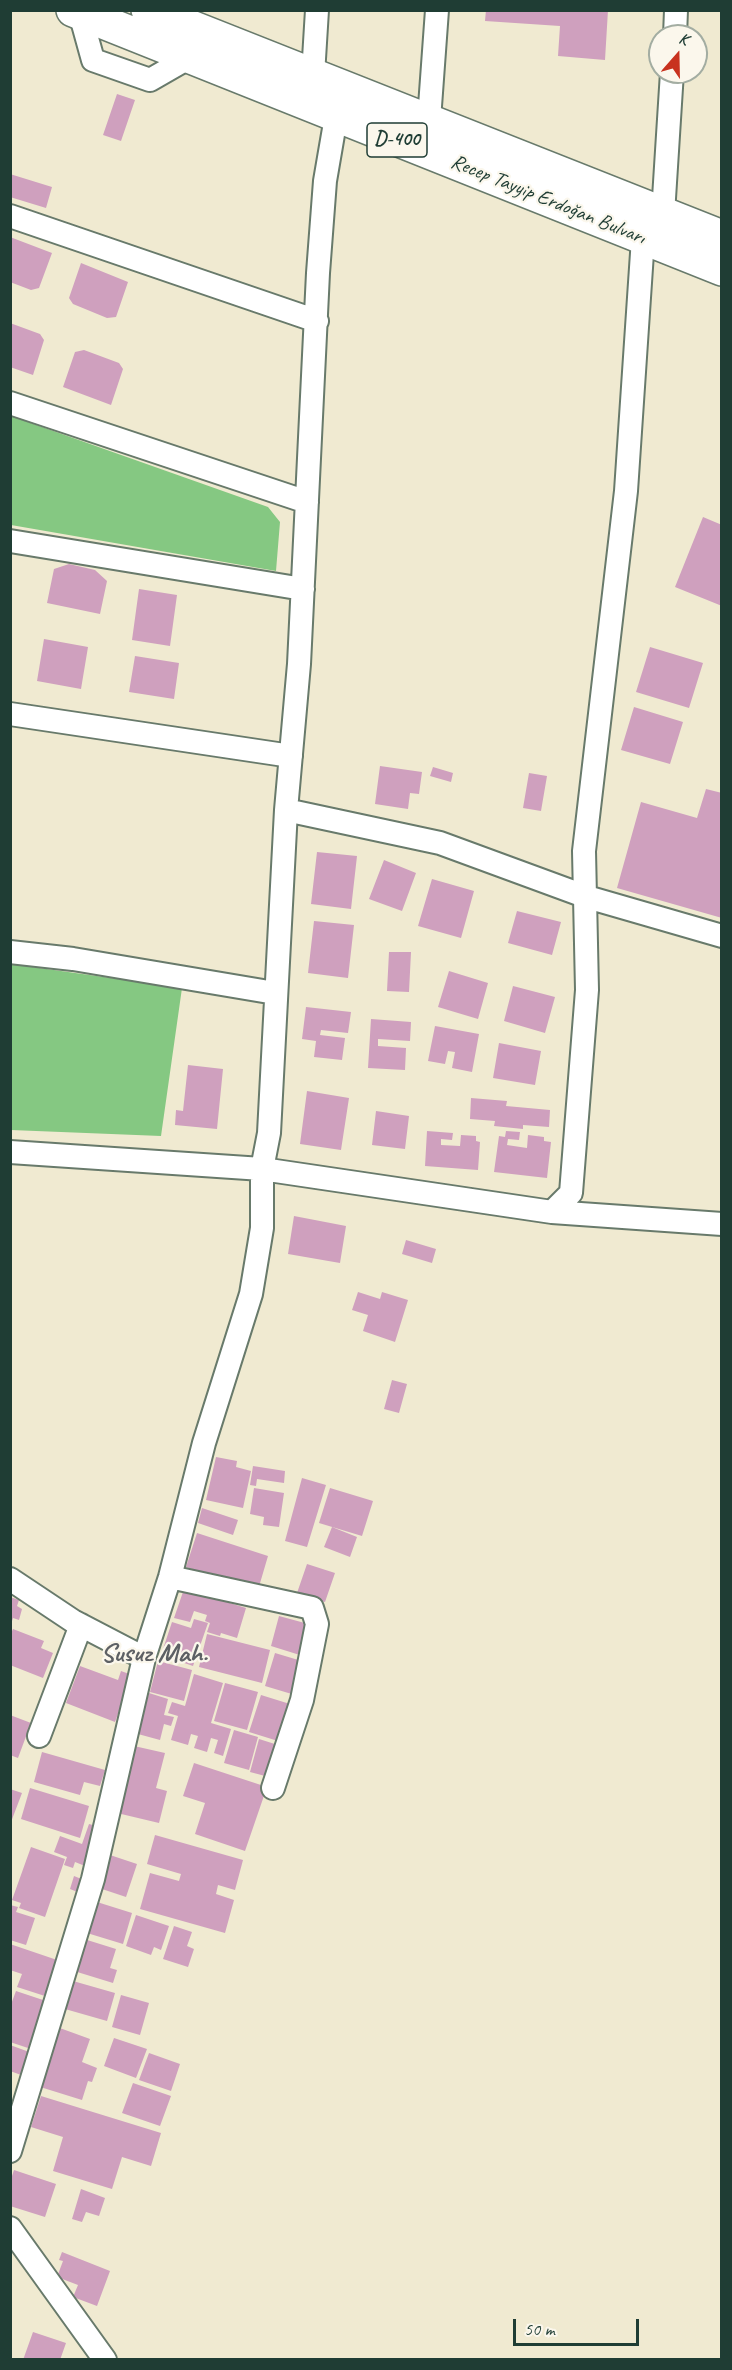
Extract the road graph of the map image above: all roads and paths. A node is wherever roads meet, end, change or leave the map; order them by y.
1 (147, 10) edge
2 (316, 10) edge
3 (436, 10) edge
4 (77, 12) edge
5 (313, 75) junction
6 (671, 84) edge
7 (336, 117) junction
8 (429, 120) junction
9 (10, 216) edge
10 (653, 226) junction
11 (722, 237) edge
12 (722, 269) edge
13 (316, 321) junction
14 (10, 404) edge
15 (307, 502) junction
16 (10, 541) edge
17 (303, 590) junction
18 (10, 714) edge
19 (291, 756) junction
20 (286, 810) junction
21 (586, 897) junction
22 (722, 936) edge
23 (10, 952) edge
24 (275, 993) junction
25 (10, 1152) edge
26 (262, 1169) junction
27 (552, 1212) junction
28 (722, 1224) edge
29 (170, 1577) junction
30 (10, 1579) edge
31 (81, 1625) junction
32 (144, 1658) junction
33 (39, 1736) dead end
34 (273, 1788) dead end
35 (10, 2151) edge
36 (10, 2228) edge
37 (105, 2360) edge

1 - 5 highway, Recep Tayyip Erdoğan Bulvarı / D-400
2 - 5 street
3 - 8 street
4 - 7 highway, Recep Tayyip Erdoğan Bulvarı / D-400
5 - 8 highway, Recep Tayyip Erdoğan Bulvarı / D-400
6 - 10 street
7 - 10 highway, Recep Tayyip Erdoğan Bulvarı / D-400
7 - 13 street
8 - 10 highway, Recep Tayyip Erdoğan Bulvarı / D-400
9 - 13 street
10 - 11 highway, Recep Tayyip Erdoğan Bulvarı / D-400
10 - 12 highway, Recep Tayyip Erdoğan Bulvarı / D-400
10 - 21 street
13 - 15 street
14 - 15 street
15 - 17 street
16 - 17 street
17 - 19 street
18 - 19 street
19 - 20 street
20 - 21 street
20 - 24 street
21 - 22 street
21 - 27 street
23 - 24 street
24 - 26 street
25 - 26 street
26 - 27 street
26 - 29 street
27 - 28 street
29 - 32 street
29 - 34 street
30 - 31 street
31 - 32 street
31 - 33 street
32 - 35 street
36 - 37 street

